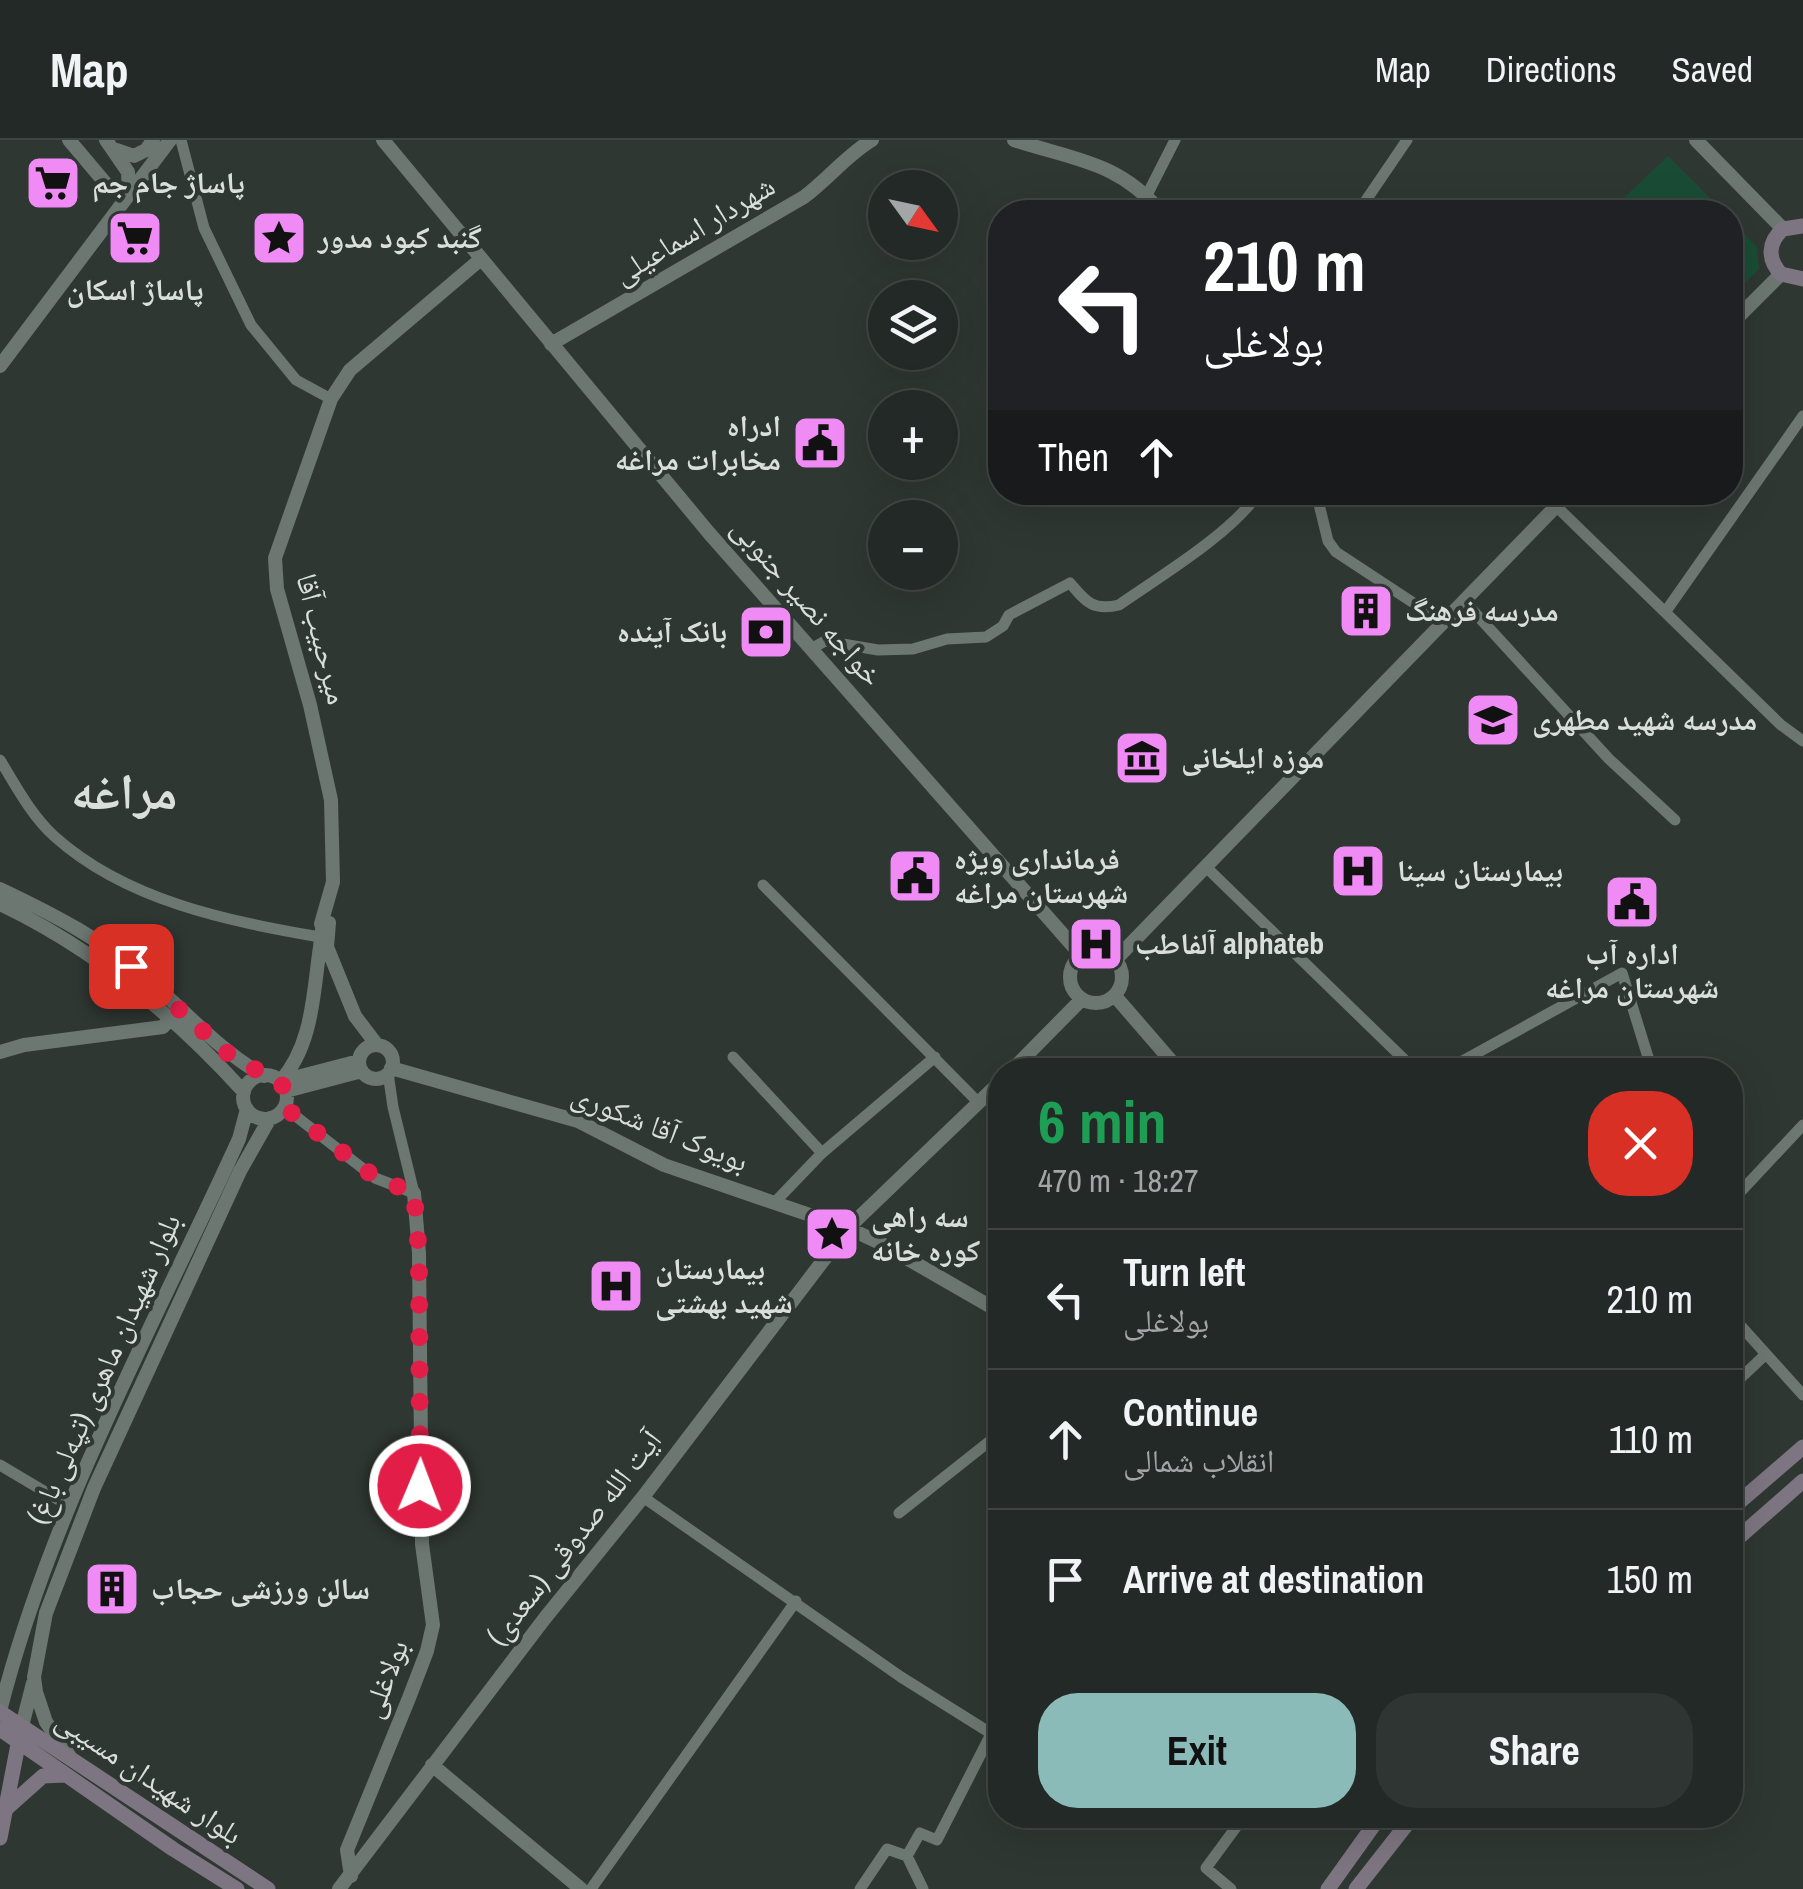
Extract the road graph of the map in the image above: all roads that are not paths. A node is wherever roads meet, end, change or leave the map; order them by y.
1 (69, 140) edge
2 (170, 140) edge
3 (182, 140) edge
4 (383, 140) edge
5 (872, 140) edge
6 (1014, 140) edge
7 (1175, 140) edge
8 (1408, 140) edge
9 (1696, 140) edge
10 (109, 144) edge
11 (149, 145) edge
12 (852, 145) edge
13 (108, 185) junction
14 (133, 187) junction
15 (1147, 195) junction
16 (1151, 200) edge
17 (1370, 200) edge
18 (106, 226) junction
19 (1803, 226) edge
20 (1783, 229) junction
21 (481, 258) junction
22 (1781, 274) junction
23 (1803, 279) edge
24 (1743, 312) edge
25 (551, 344) junction
26 (0, 366) edge
27 (331, 400) junction
28 (1803, 416) edge
29 (1743, 501) edge
30 (1249, 505) edge
31 (1319, 505) edge
32 (1553, 505) edge
33 (1559, 505) edge
34 (1740, 505) edge
35 (1557, 508) junction
36 (1465, 602) junction
37 (1666, 611) junction
38 (1444, 623) junction
39 (811, 649) junction
40 (1803, 740) edge
41 (0, 760) edge
42 (1675, 820) dead end
43 (1206, 867) junction
44 (763, 885) dead end
45 (0, 889) edge
46 (0, 904) edge
47 (323, 936) junction
48 (1080, 956) junction
49 (1116, 959) junction
50 (1115, 996) junction
51 (1082, 1000) junction
52 (169, 1020) junction
53 (377, 1045) junction
54 (0, 1052) edge
55 (733, 1057) dead end
56 (935, 1057) junction
57 (1024, 1058) edge
58 (1169, 1058) edge
59 (1403, 1058) edge
60 (1468, 1058) edge
61 (1648, 1058) edge
62 (360, 1066) junction
63 (390, 1071) junction
64 (264, 1076) junction
65 (244, 1092) junction
66 (283, 1093) junction
67 (988, 1094) edge
68 (979, 1103) junction
69 (246, 1109) junction
70 (270, 1118) junction
71 (1803, 1125) edge
72 (822, 1153) junction
73 (1743, 1189) edge
74 (414, 1193) junction
75 (774, 1202) junction
76 (848, 1228) junction
77 (988, 1305) edge
78 (1743, 1328) edge
79 (1766, 1354) junction
80 (1743, 1376) edge
81 (1803, 1395) edge
82 (988, 1442) edge
83 (1803, 1447) edge
84 (0, 1465) edge
85 (1803, 1481) edge
86 (643, 1497) junction
87 (1743, 1499) edge
88 (69, 1506) junction
89 (899, 1512) dead end
90 (1743, 1534) edge
91 (796, 1602) junction
92 (39, 1610) junction
93 (15, 1655) junction
94 (0, 1670) edge
95 (34, 1677) junction
96 (0, 1712) edge
97 (0, 1729) edge
98 (988, 1731) edge
99 (20, 1734) junction
100 (988, 1750) edge
101 (69, 1755) junction
102 (432, 1765) junction
103 (87, 1768) junction
104 (70, 1780) junction
105 (5, 1786) edge
106 (6, 1810) junction
107 (1235, 1828) edge
108 (1373, 1828) edge
109 (1404, 1828) edge
110 (0, 1838) edge
111 (906, 1856) junction
112 (231, 1864) junction
113 (222, 1879) junction
114 (345, 1884) edge
115 (237, 1889) edge
116 (268, 1889) edge
117 (581, 1889) edge
118 (591, 1889) edge
119 (860, 1889) edge
120 (923, 1889) edge
121 (1230, 1889) edge
122 (1328, 1889) edge
123 (1356, 1889) edge

1 - 13 street
2 - 14 street
3 - 27 street
4 - 21 street, خواجه نصیر جنوبی
5 - 12 street, شهردار اسماعیلی
6 - 15 street
7 - 15 street
8 - 17 street
9 - 20 street
10 - 11 street
10 - 14 street
12 - 25 street, شهردار اسماعیلی
13 - 14 street
13 - 18 street
14 - 18 street
15 - 16 street
18 - 26 street
19 - 20 main road
20 - 22 main road
21 - 25 street, خواجه نصیر جنوبی
21 - 27 street, میرحبیب آقا
22 - 23 main road
22 - 24 street
25 - 39 street, خواجه نصیر جنوبی
27 - 47 street, میرحبیب آقا
28 - 29 street
30 - 39 street
31 - 38 street
32 - 35 street
33 - 35 street
34 - 37 street
35 - 36 street
35 - 37 street
36 - 38 street
36 - 42 street
37 - 40 street
38 - 43 street
39 - 48 street, خواجه نصیر جنوبی
41 - 47 street
43 - 49 street
43 - 59 street
44 - 56 street
45 - 64 street
46 - 52 street
47 - 53 street
47 - 66 street, میرحبیب آقا
48 - 49 street
48 - 51 street
49 - 50 street
50 - 51 street
50 - 58 street
51 - 57 street
52 - 54 street
52 - 65 street
53 - 62 street
53 - 63 street
55 - 72 street
56 - 68 street
56 - 72 street
60 - 61 street
62 - 63 street
62 - 66 street
63 - 74 street, بولاغلی
63 - 75 street, بویوک آقا شکوری
64 - 65 street
64 - 66 street
65 - 69 street
66 - 70 street
66 - 74 street
67 - 68 street, آیت الله صدوقی (سعدی)
68 - 76 street, آیت الله صدوقی (سعدی)
69 - 70 street
69 - 88 street, بلوار شهیدان ماهری (تپه‌لی باغ)
70 - 92 street, بلوار شهیدان ماهری (تپه‌لی باغ)
71 - 73 street
72 - 75 street
74 - 114 street, بولاغلی
75 - 76 street, بویوک آقا شکوری
76 - 77 street, بویوک آقا شکوری
76 - 86 street, آیت الله صدوقی (سعدی)
78 - 79 street
79 - 80 street
79 - 81 street
82 - 89 street
83 - 87 main road
84 - 88 street
85 - 90 main road
86 - 91 street
86 - 102 street, آیت الله صدوقی (سعدی)
88 - 92 street, بلوار شهیدان ماهری (تپه‌لی باغ)
91 - 98 street
91 - 118 street
92 - 93 street, بلوار شهیدان ماهری (تپه‌لی باغ)
92 - 95 street, بلوار شهیدان ماهری (تپه‌لی باغ)
93 - 94 street
93 - 96 street, بلوار شهیدان ماهری (تپه‌لی باغ)
95 - 99 street, بلوار شهیدان ماهری (تپه‌لی باغ)
95 - 101 street, بلوار شهیدان ماهری (تپه‌لی باغ)
96 - 99 main road, بلوار شهیدان مسیبی
97 - 99 main road, بلوار شهیدان مسیبی
99 - 101 main road, بلوار شهیدان مسیبی
99 - 104 main road, بلوار شهیدان مسیبی
99 - 105 main road
100 - 111 street
101 - 103 main road, بلوار شهیدان مسیبی
102 - 114 street, آیت الله صدوقی (سعدی)
102 - 117 street
103 - 104 main road
103 - 112 main road, بلوار شهیدان مسیبی
104 - 106 main road
104 - 113 main road, بلوار شهیدان مسیبی
105 - 106 main road
106 - 110 main road
107 - 121 street
108 - 122 main road
109 - 123 main road
111 - 119 street
111 - 120 street
112 - 113 main road
112 - 116 main road, بلوار شهیدان مسیبی
113 - 115 main road, بلوار شهیدان مسیبی

